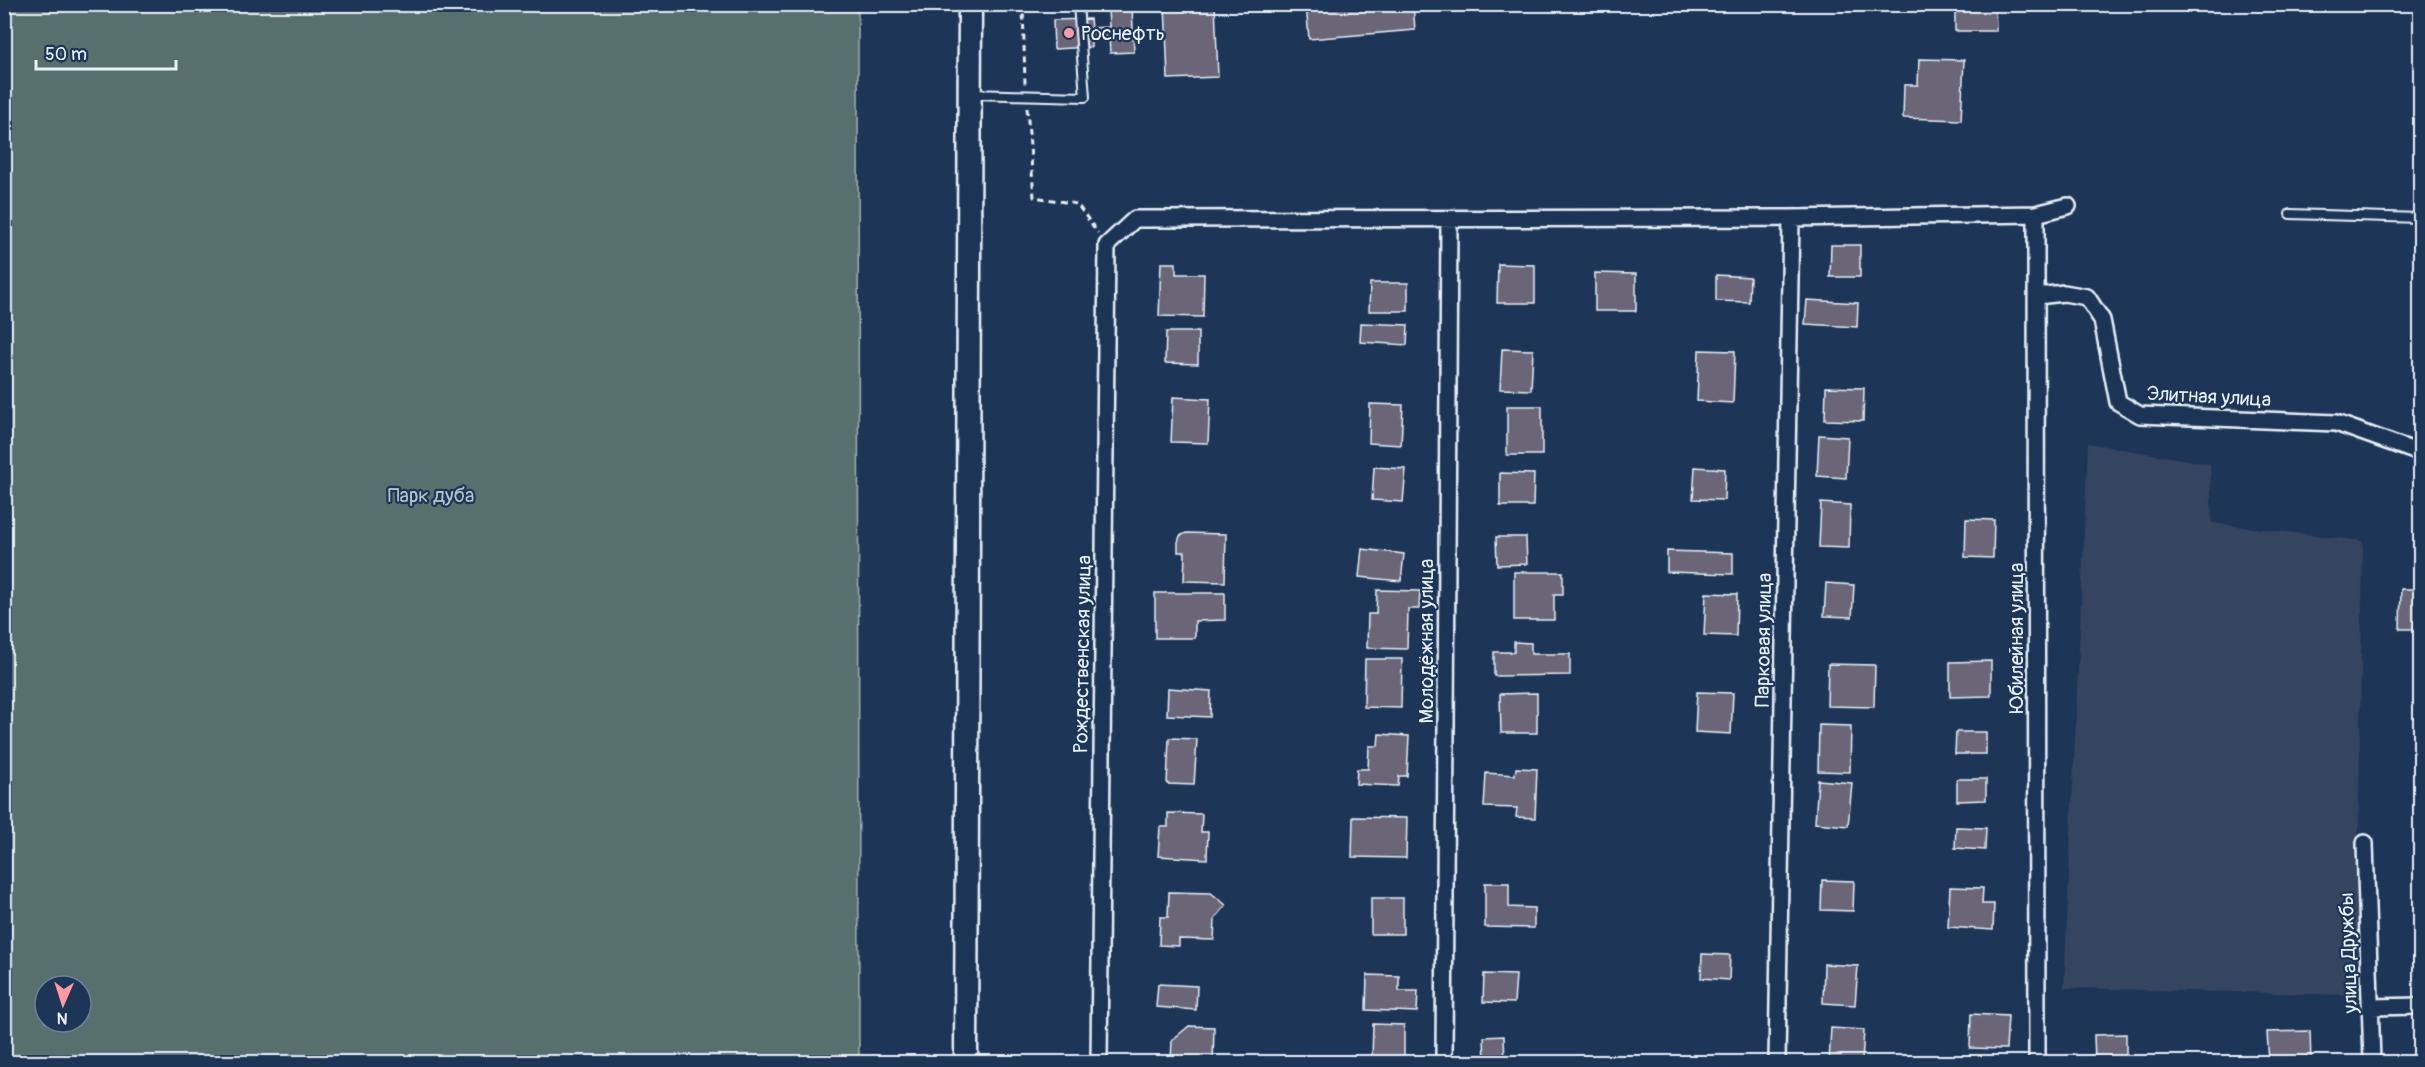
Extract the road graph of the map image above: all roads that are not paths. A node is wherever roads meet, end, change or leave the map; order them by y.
1 (970, 4) edge
2 (1078, 4) edge
3 (970, 94) junction
4 (2068, 206) dead end
5 (2036, 214) junction
6 (2290, 214) dead end
7 (1791, 218) junction
8 (2421, 219) edge
9 (1449, 220) junction
10 (2037, 296) junction
11 (2421, 453) edge
12 (2366, 843) dead end
13 (2421, 1006) edge
14 (2371, 1007) junction
15 (966, 1062) edge
16 (1099, 1062) edge
17 (1444, 1062) edge
18 (1777, 1062) edge
19 (2037, 1062) edge
20 (2372, 1062) edge

1 - 3 main road
2 - 3 lane
3 - 15 main road
4 - 5 street
5 - 7 street
5 - 10 street, Юбилейная улица
6 - 8 lane
7 - 9 street
7 - 18 street, Парковая улица
9 - 16 street, Рождественская улица
9 - 17 street, Молодёжная улица
10 - 11 street, Элитная улица
10 - 19 street, Юбилейная улица
12 - 14 street, улица Дружбы
13 - 14 street
14 - 20 street, улица Дружбы

